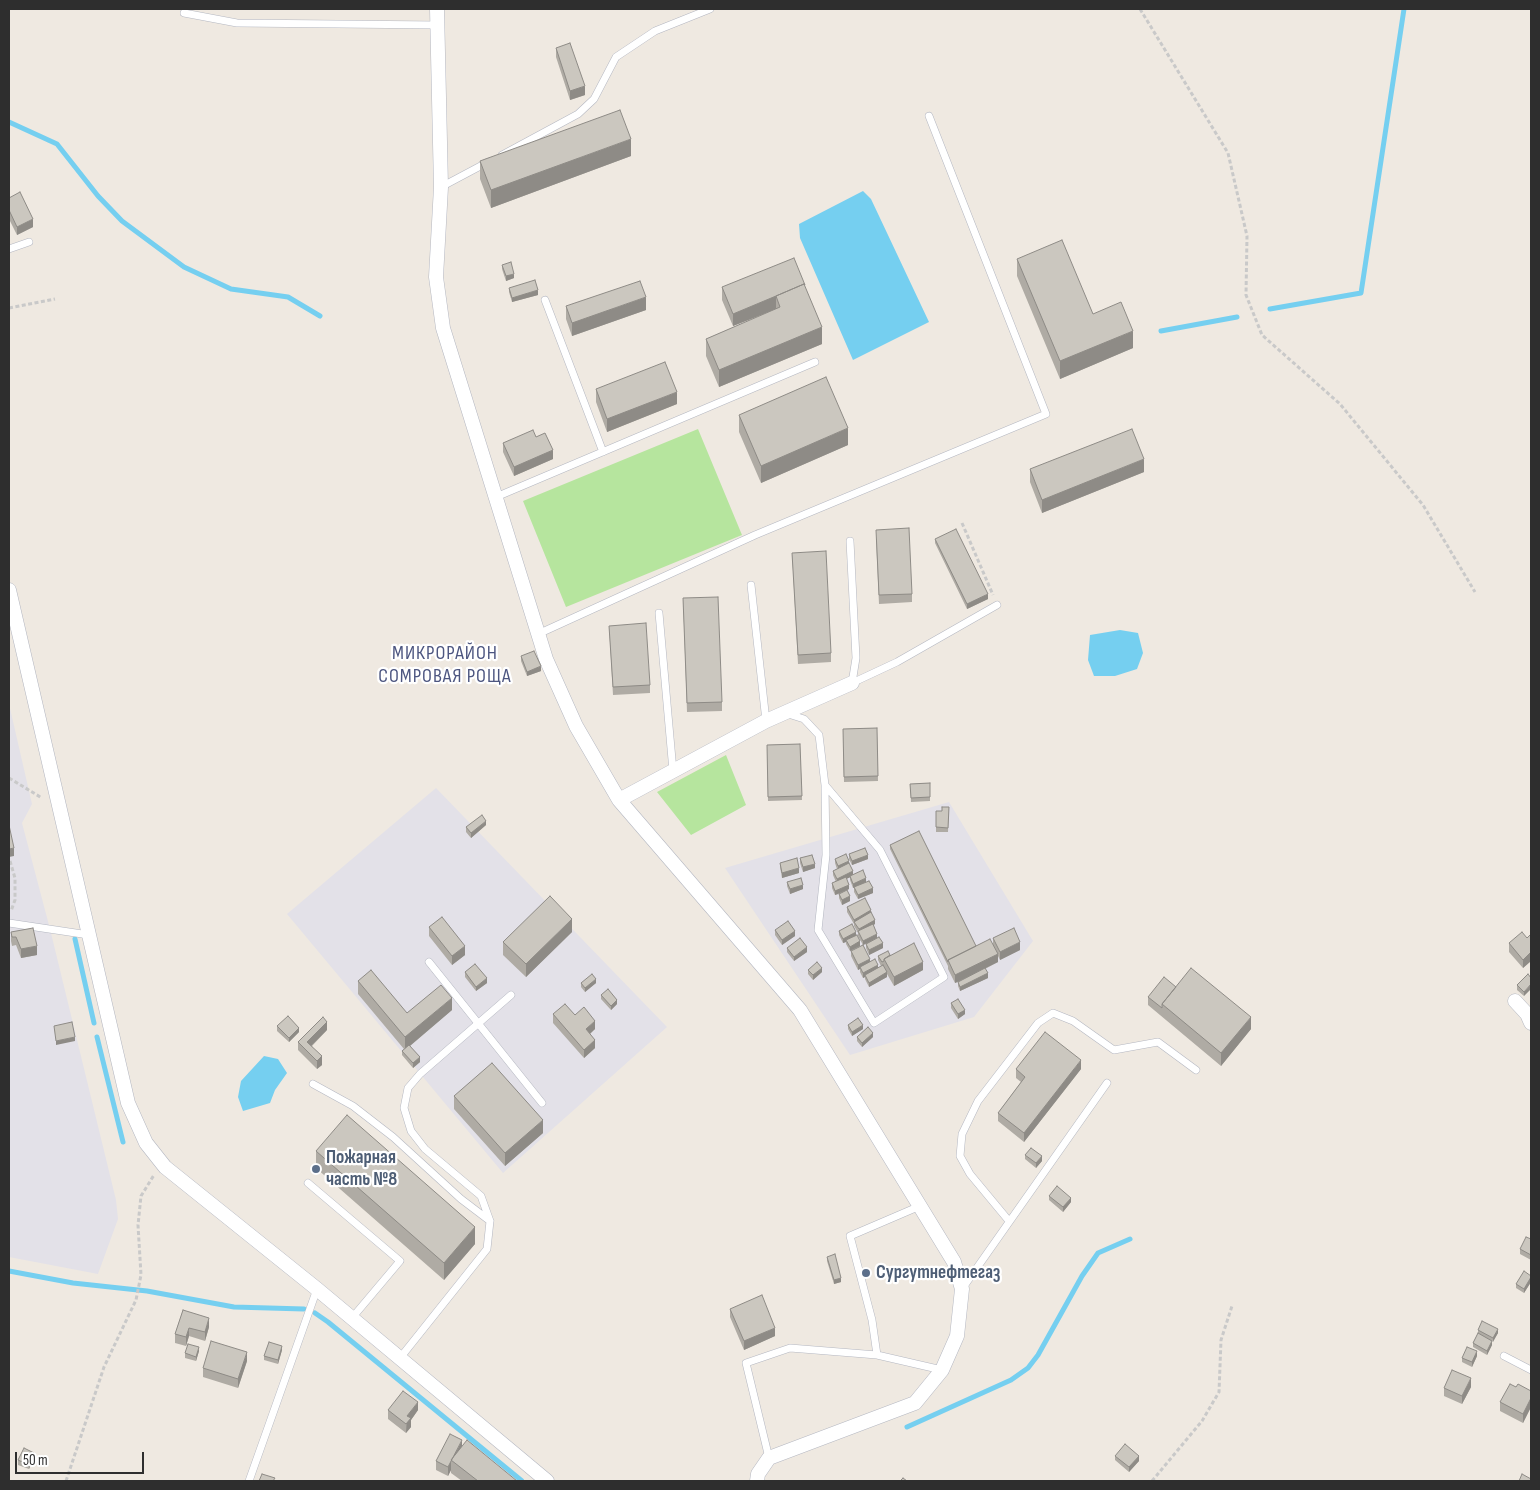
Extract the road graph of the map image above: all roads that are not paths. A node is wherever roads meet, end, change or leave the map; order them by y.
1 (437, 9) edge
2 (710, 9) edge
3 (184, 13) dead end
4 (438, 25) junction
5 (929, 116) dead end
6 (441, 187) junction
7 (29, 242) dead end
8 (9, 250) edge
9 (545, 300) dead end
10 (815, 362) dead end
11 (603, 452) junction
12 (496, 497) junction
13 (850, 541) dead end
14 (750, 586) dead end
15 (9, 590) edge
16 (997, 605) road end
17 (659, 612) dead end
18 (12, 617) edge
19 (538, 634) junction
20 (852, 683) junction
21 (784, 713) junction
22 (766, 721) junction
23 (673, 771) junction
24 (825, 785) junction
25 (619, 800) junction
26 (9, 923) edge
27 (89, 935) junction
28 (428, 962) dead end
29 (511, 995) dead end
30 (1515, 1001) dead end
31 (478, 1023) junction
32 (1531, 1023) edge
33 (1196, 1070) dead end
34 (1107, 1083) dead end
35 (313, 1084) dead end
36 (542, 1104) dead end
37 (308, 1184) dead end
38 (920, 1206) junction
39 (490, 1221) junction
40 (1009, 1221) junction
41 (317, 1289) junction
42 (962, 1289) junction
43 (352, 1318) junction
44 (877, 1355) junction
45 (1504, 1356) dead end
46 (400, 1358) junction
47 (942, 1370) junction
48 (1531, 1370) edge
49 (769, 1458) junction
50 (249, 1481) edge
51 (547, 1481) edge
52 (757, 1481) edge

1 - 4 street
2 - 6 lane
3 - 4 lane
4 - 6 street
5 - 19 lane
6 - 12 street
7 - 8 lane
9 - 11 lane
10 - 11 lane
11 - 12 lane
12 - 19 street
13 - 20 lane
14 - 22 lane
15 - 18 street
16 - 20 lane
17 - 23 lane
18 - 27 street
19 - 25 street
20 - 21 street
21 - 22 street
21 - 24 lane
22 - 23 street
23 - 25 street
24 - 24 lane
25 - 38 street
26 - 27 lane
27 - 41 street
28 - 31 lane
29 - 31 lane
30 - 32 street
31 - 36 lane
31 - 39 lane
33 - 40 lane
34 - 40 lane
35 - 39 lane
37 - 43 lane
38 - 42 street
38 - 44 lane
39 - 46 lane
40 - 42 lane
41 - 43 street
41 - 50 lane
42 - 47 street
43 - 46 street
44 - 47 lane
44 - 49 lane
45 - 48 lane
46 - 51 street
47 - 49 street
49 - 52 street

